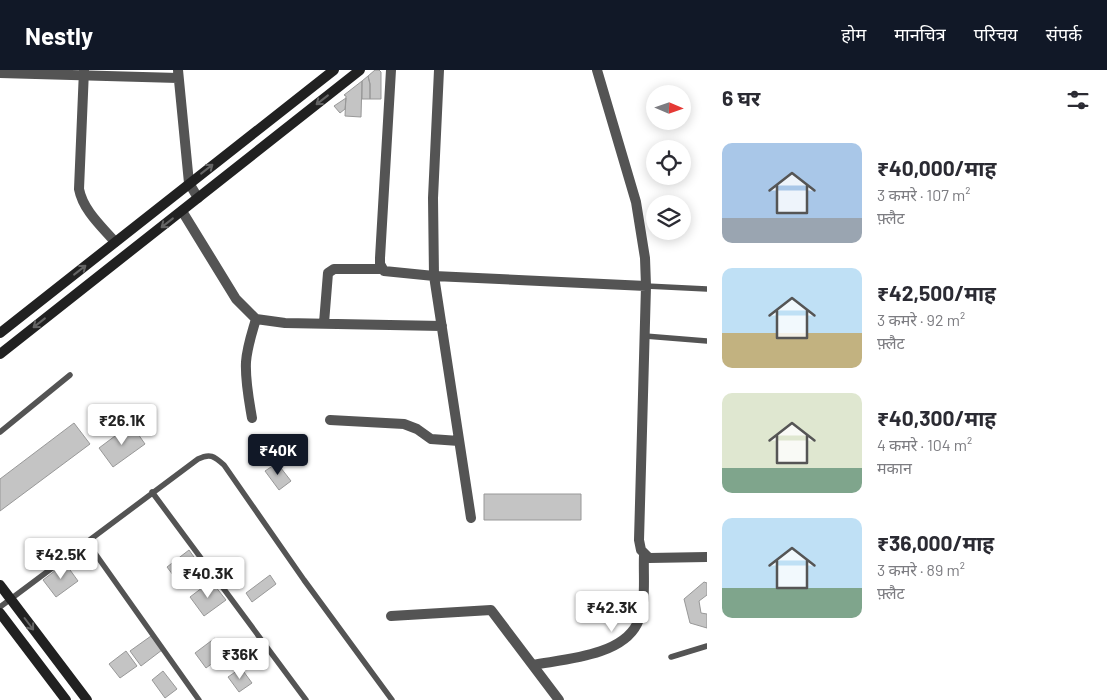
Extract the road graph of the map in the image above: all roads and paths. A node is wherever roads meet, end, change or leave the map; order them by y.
1 (334, 70) edge
2 (341, 70) edge
3 (360, 70) edge
4 (392, 70) edge
5 (439, 70) edge
6 (596, 70) edge
7 (0, 73) edge
8 (84, 73) edge
9 (178, 74) edge
10 (348, 80) junction
11 (189, 183) junction
12 (198, 198) junction
13 (182, 211) junction
14 (115, 242) junction
15 (382, 269) junction
16 (434, 276) junction
17 (646, 286) junction
18 (707, 289) edge
19 (256, 318) junction
20 (324, 323) junction
21 (442, 326) junction
22 (0, 333) edge
23 (644, 336) junction
24 (707, 341) edge
25 (0, 354) edge
26 (70, 375) dead end
27 (252, 418) dead end
28 (330, 420) dead end
29 (0, 432) edge
30 (459, 441) junction
31 (152, 492) junction
32 (471, 518) dead end
33 (87, 542) junction
34 (644, 556) junction
35 (707, 557) edge
36 (0, 585) edge
37 (10, 599) junction
38 (0, 607) edge
39 (0, 614) edge
40 (391, 616) dead end
41 (707, 646) edge
42 (671, 657) dead end
43 (533, 665) junction
44 (66, 700) edge
45 (87, 700) edge
46 (199, 700) edge
47 (306, 700) edge
48 (392, 700) edge
49 (559, 700) edge

11 -> 1 main road
2 - 10 main road
3 - 10 main road
4 - 15 street
5 - 16 street
6 - 17 street
7 - 8 street
8 - 9 street
8 - 14 street
9 - 11 street
10 -> 12 main road
11 - 12 street
11 - 14 main road
12 - 13 main road
13 - 19 street
13 -> 25 main road
22 -> 14 main road
15 - 16 street
15 - 20 street
16 - 17 street
16 - 21 street
17 - 18 lane
17 - 23 street
19 - 20 street
19 - 27 street
20 - 21 street
21 - 30 street
23 - 24 lane
23 - 34 street
26 - 29 lane
28 - 30 street
30 - 32 street
31 - 33 lane
31 - 47 lane
31 - 48 lane
33 - 37 lane
33 - 46 lane
34 - 35 street
34 - 43 street
36 - 37 main road
37 - 38 lane
37 -> 45 main road
39 - 44 main road
40 - 43 street
41 - 42 lane
43 - 49 street

